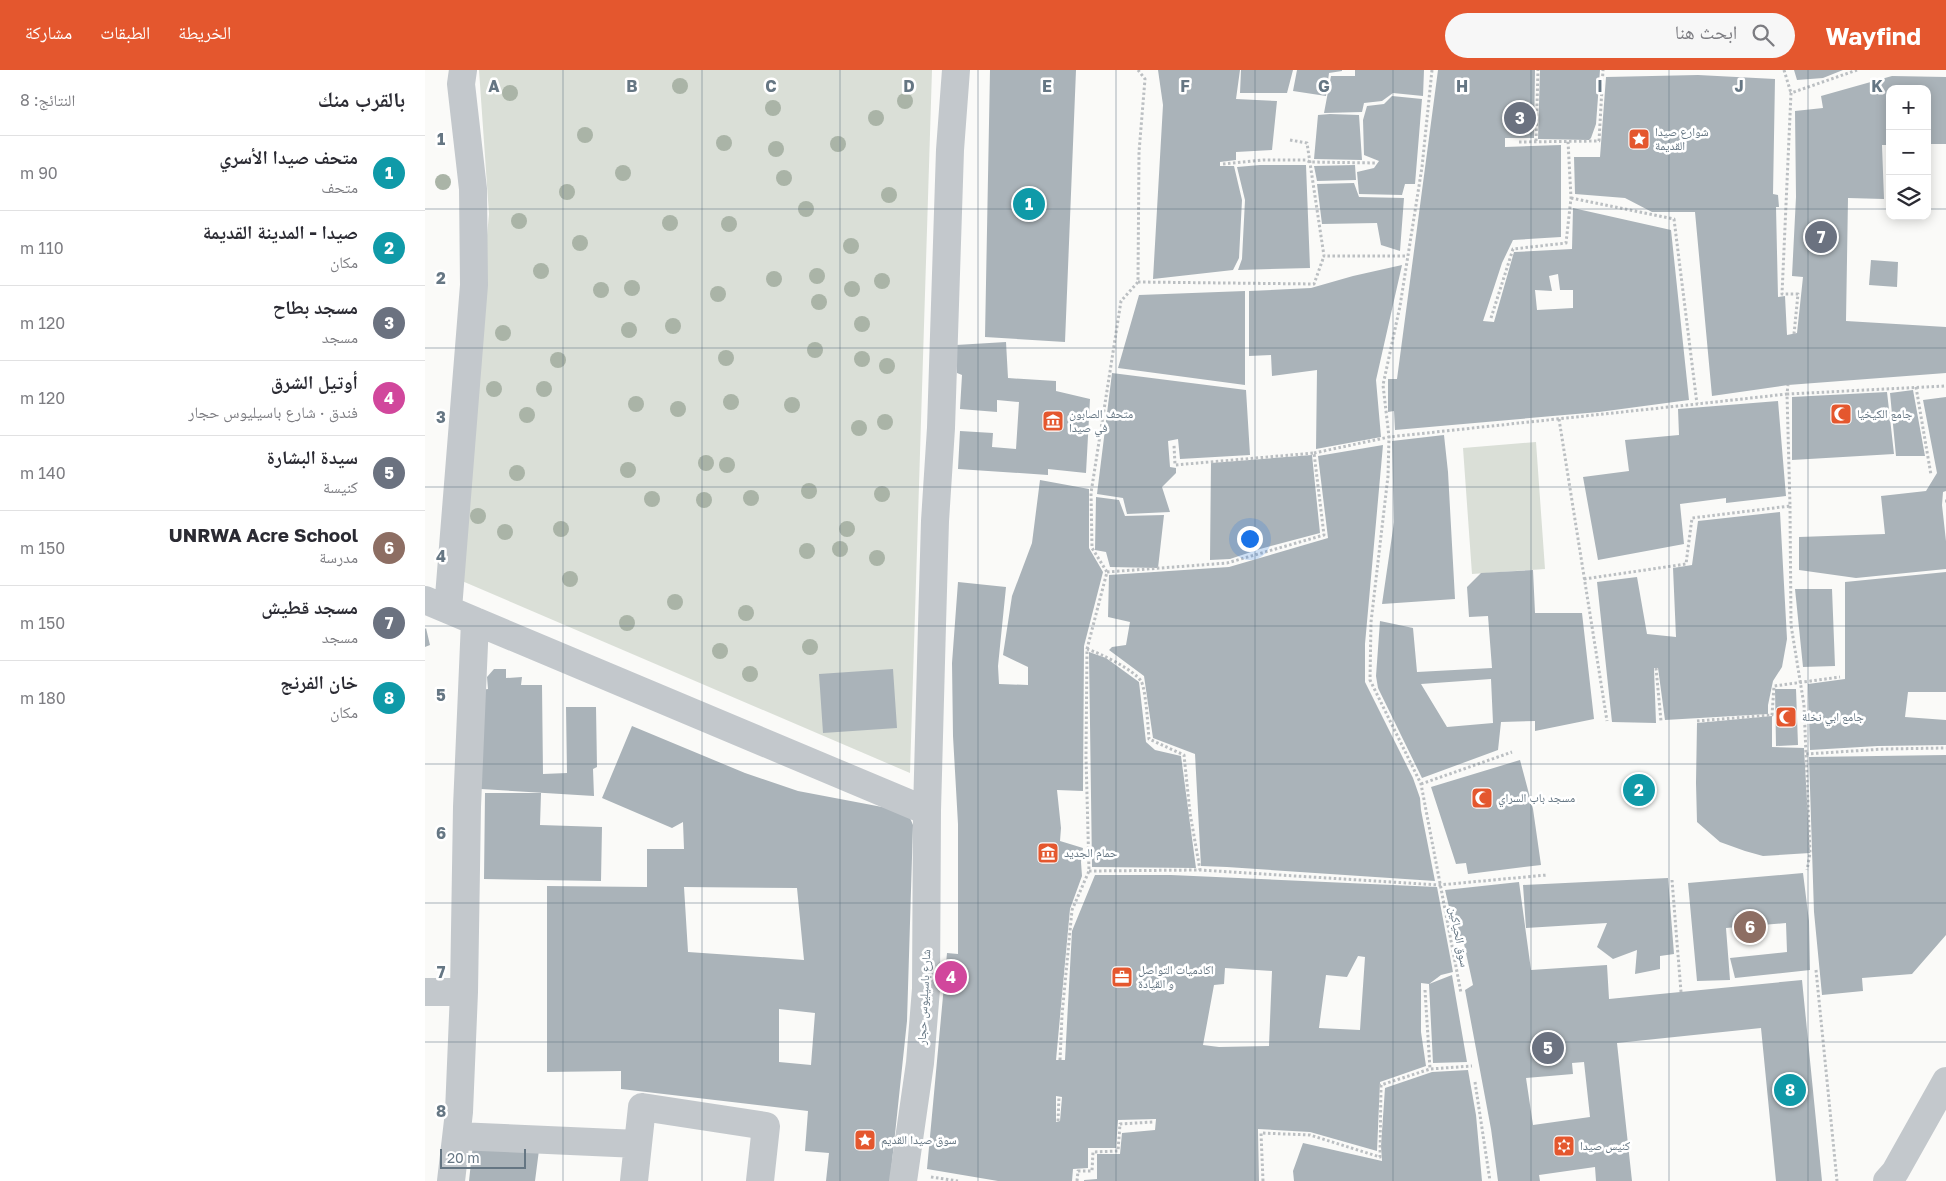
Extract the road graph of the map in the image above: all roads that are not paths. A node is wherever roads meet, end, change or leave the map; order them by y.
1 (463, 70) edge
2 (957, 70) edge
3 (436, 604) edge
4 (475, 621) junction
5 (927, 811) junction
6 (425, 992) edge
7 (464, 992) junction
8 (1946, 1081) edge
9 (457, 1136) junction
10 (638, 1144) junction
11 (451, 1181) edge
12 (634, 1181) edge
13 (760, 1181) edge
14 (903, 1181) edge
15 (1887, 1181) edge

1 - 3 street
2 - 5 street, شارع باسيليوس حجار
3 - 4 street
4 - 5 street
4 - 7 street
5 - 14 street, شارع باسيليوس حجار
6 - 7 street
7 - 9 street
8 - 15 street
9 - 10 street
9 - 11 street
10 - 12 street
10 - 13 street

